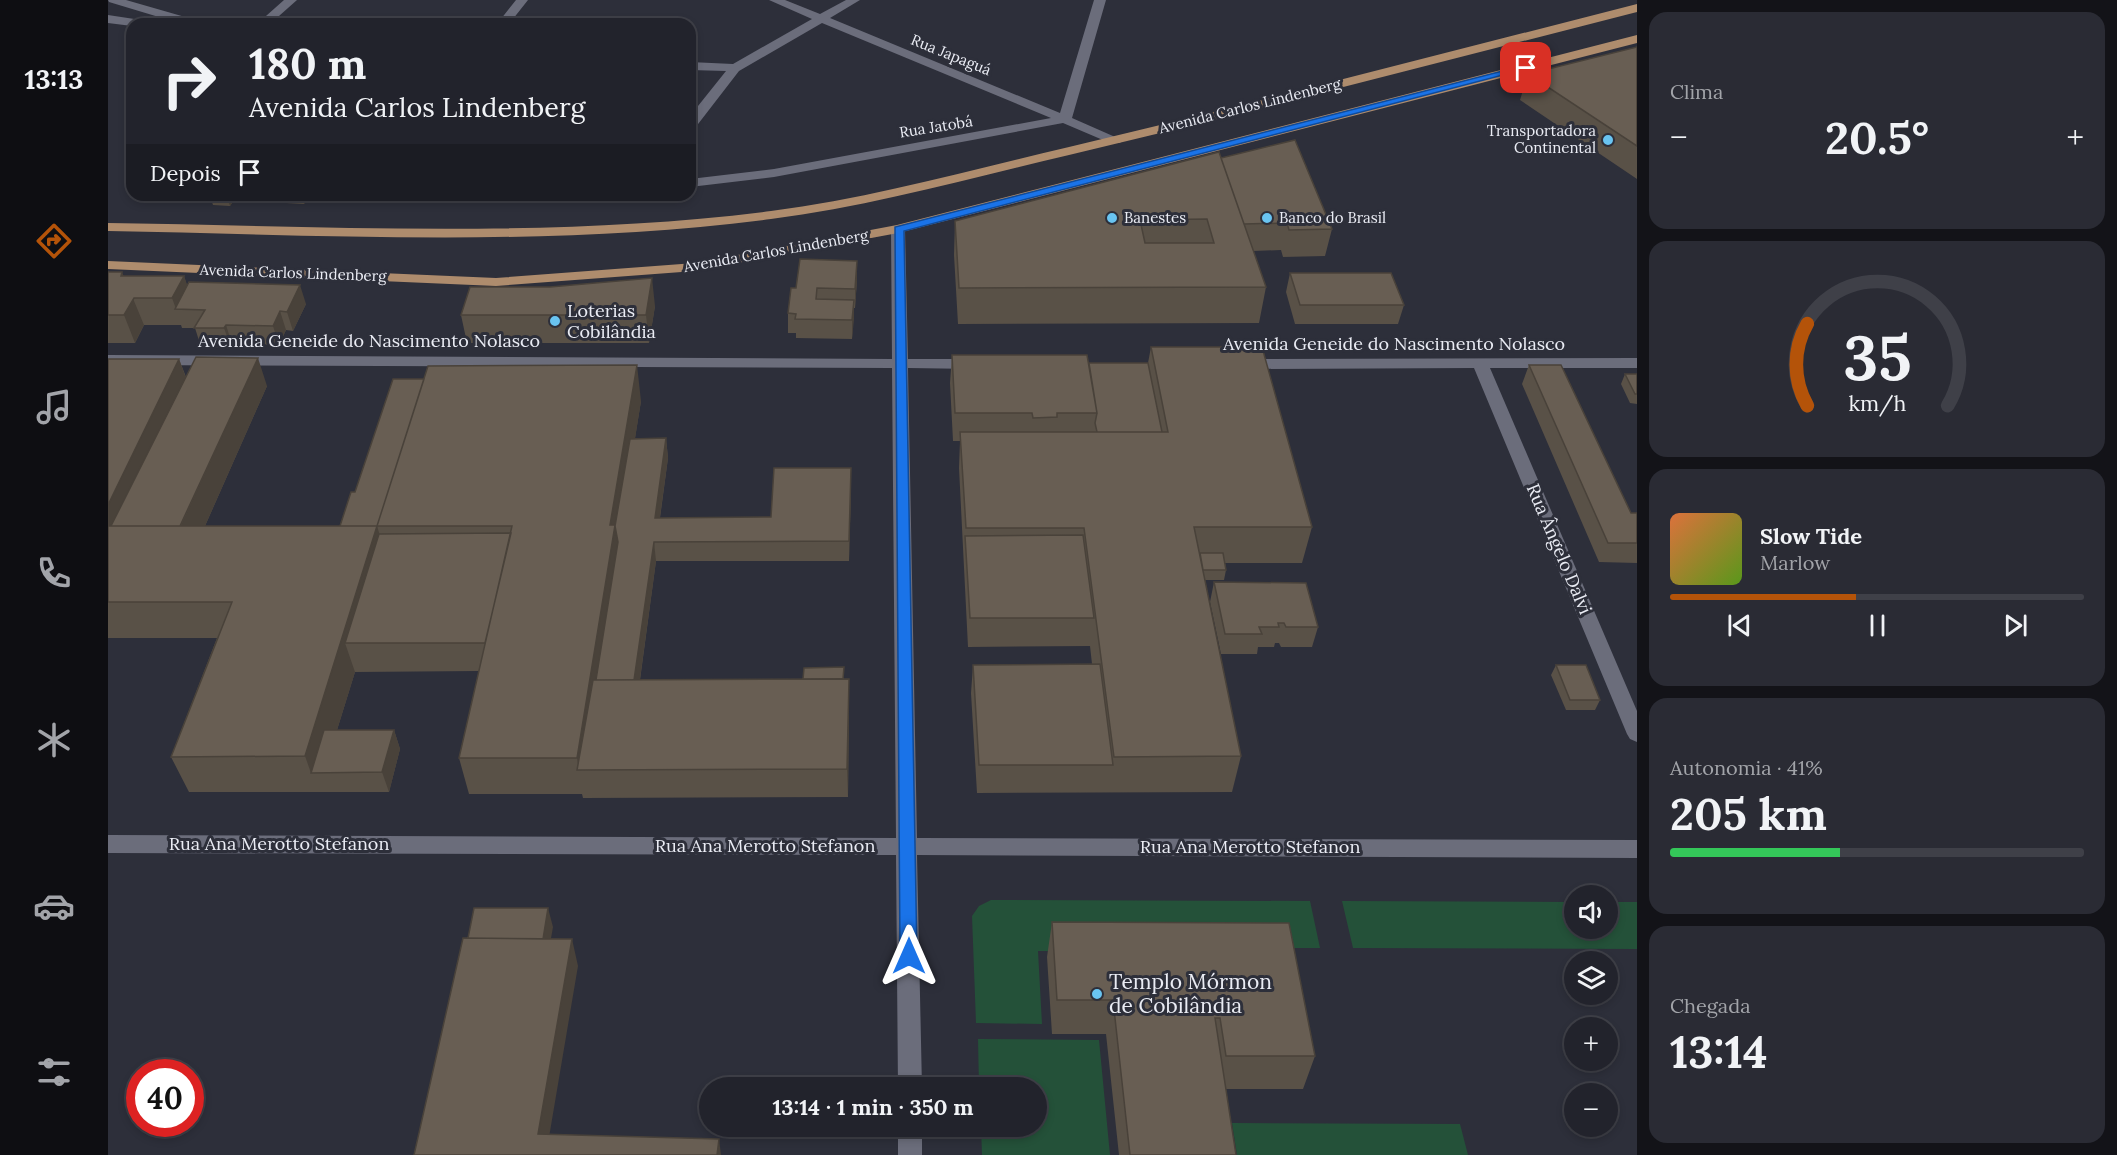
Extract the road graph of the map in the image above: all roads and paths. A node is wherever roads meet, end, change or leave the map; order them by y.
1 (113, 0) edge
2 (291, 0) edge
3 (522, 0) edge
4 (775, 0) edge
5 (855, 0) edge
6 (1100, 0) edge
7 (1637, 8) edge
8 (174, 18) edge
9 (270, 18) edge
10 (508, 18) edge
11 (108, 19) edge
12 (821, 19) junction
13 (126, 22) edge
14 (1637, 39) edge
15 (696, 66) edge
16 (735, 68) junction
17 (696, 117) edge
18 (1065, 119) junction
19 (1115, 140) junction
20 (696, 182) edge
21 (108, 227) edge
22 (898, 229) junction
23 (108, 266) edge
24 (108, 360) edge
25 (1637, 363) edge
26 (902, 364) junction
27 (996, 364) edge
28 (1232, 364) edge
29 (1480, 364) junction
30 (1637, 734) edge
31 (108, 844) edge
32 (908, 846) junction
33 (1637, 849) edge
34 (910, 1077) edge
35 (910, 1137) edge
36 (910, 1155) edge

1 - 8 street
2 - 9 street
3 - 10 street
4 - 12 street, Rua Japaguá
5 - 12 street
6 - 18 street
7 - 19 main road, Avenida Carlos Lindenberg
11 - 13 street
12 - 16 street
12 - 18 street, Rua Japaguá
14 - 22 main road, Avenida Carlos Lindenberg
15 - 16 street
16 - 17 street
18 - 19 street, Rua Japaguá
18 - 20 street, Rua Jatobá
19 - 21 main road, Avenida Carlos Lindenberg
22 - 23 main road, Avenida Carlos Lindenberg
22 - 26 street
24 - 26 street, Avenida Geneide do Nascimento Nolasco
25 - 29 street, Avenida Geneide do Nascimento Nolasco
26 - 27 street, Avenida Geneide do Nascimento Nolasco
26 - 32 street
28 - 29 street, Avenida Geneide do Nascimento Nolasco
29 - 30 street, Rua Ângelo Dalvi
31 - 32 street, Rua Ana Merotto Stefanon
32 - 33 street, Rua Ana Merotto Stefanon
32 - 34 street
35 - 36 street

